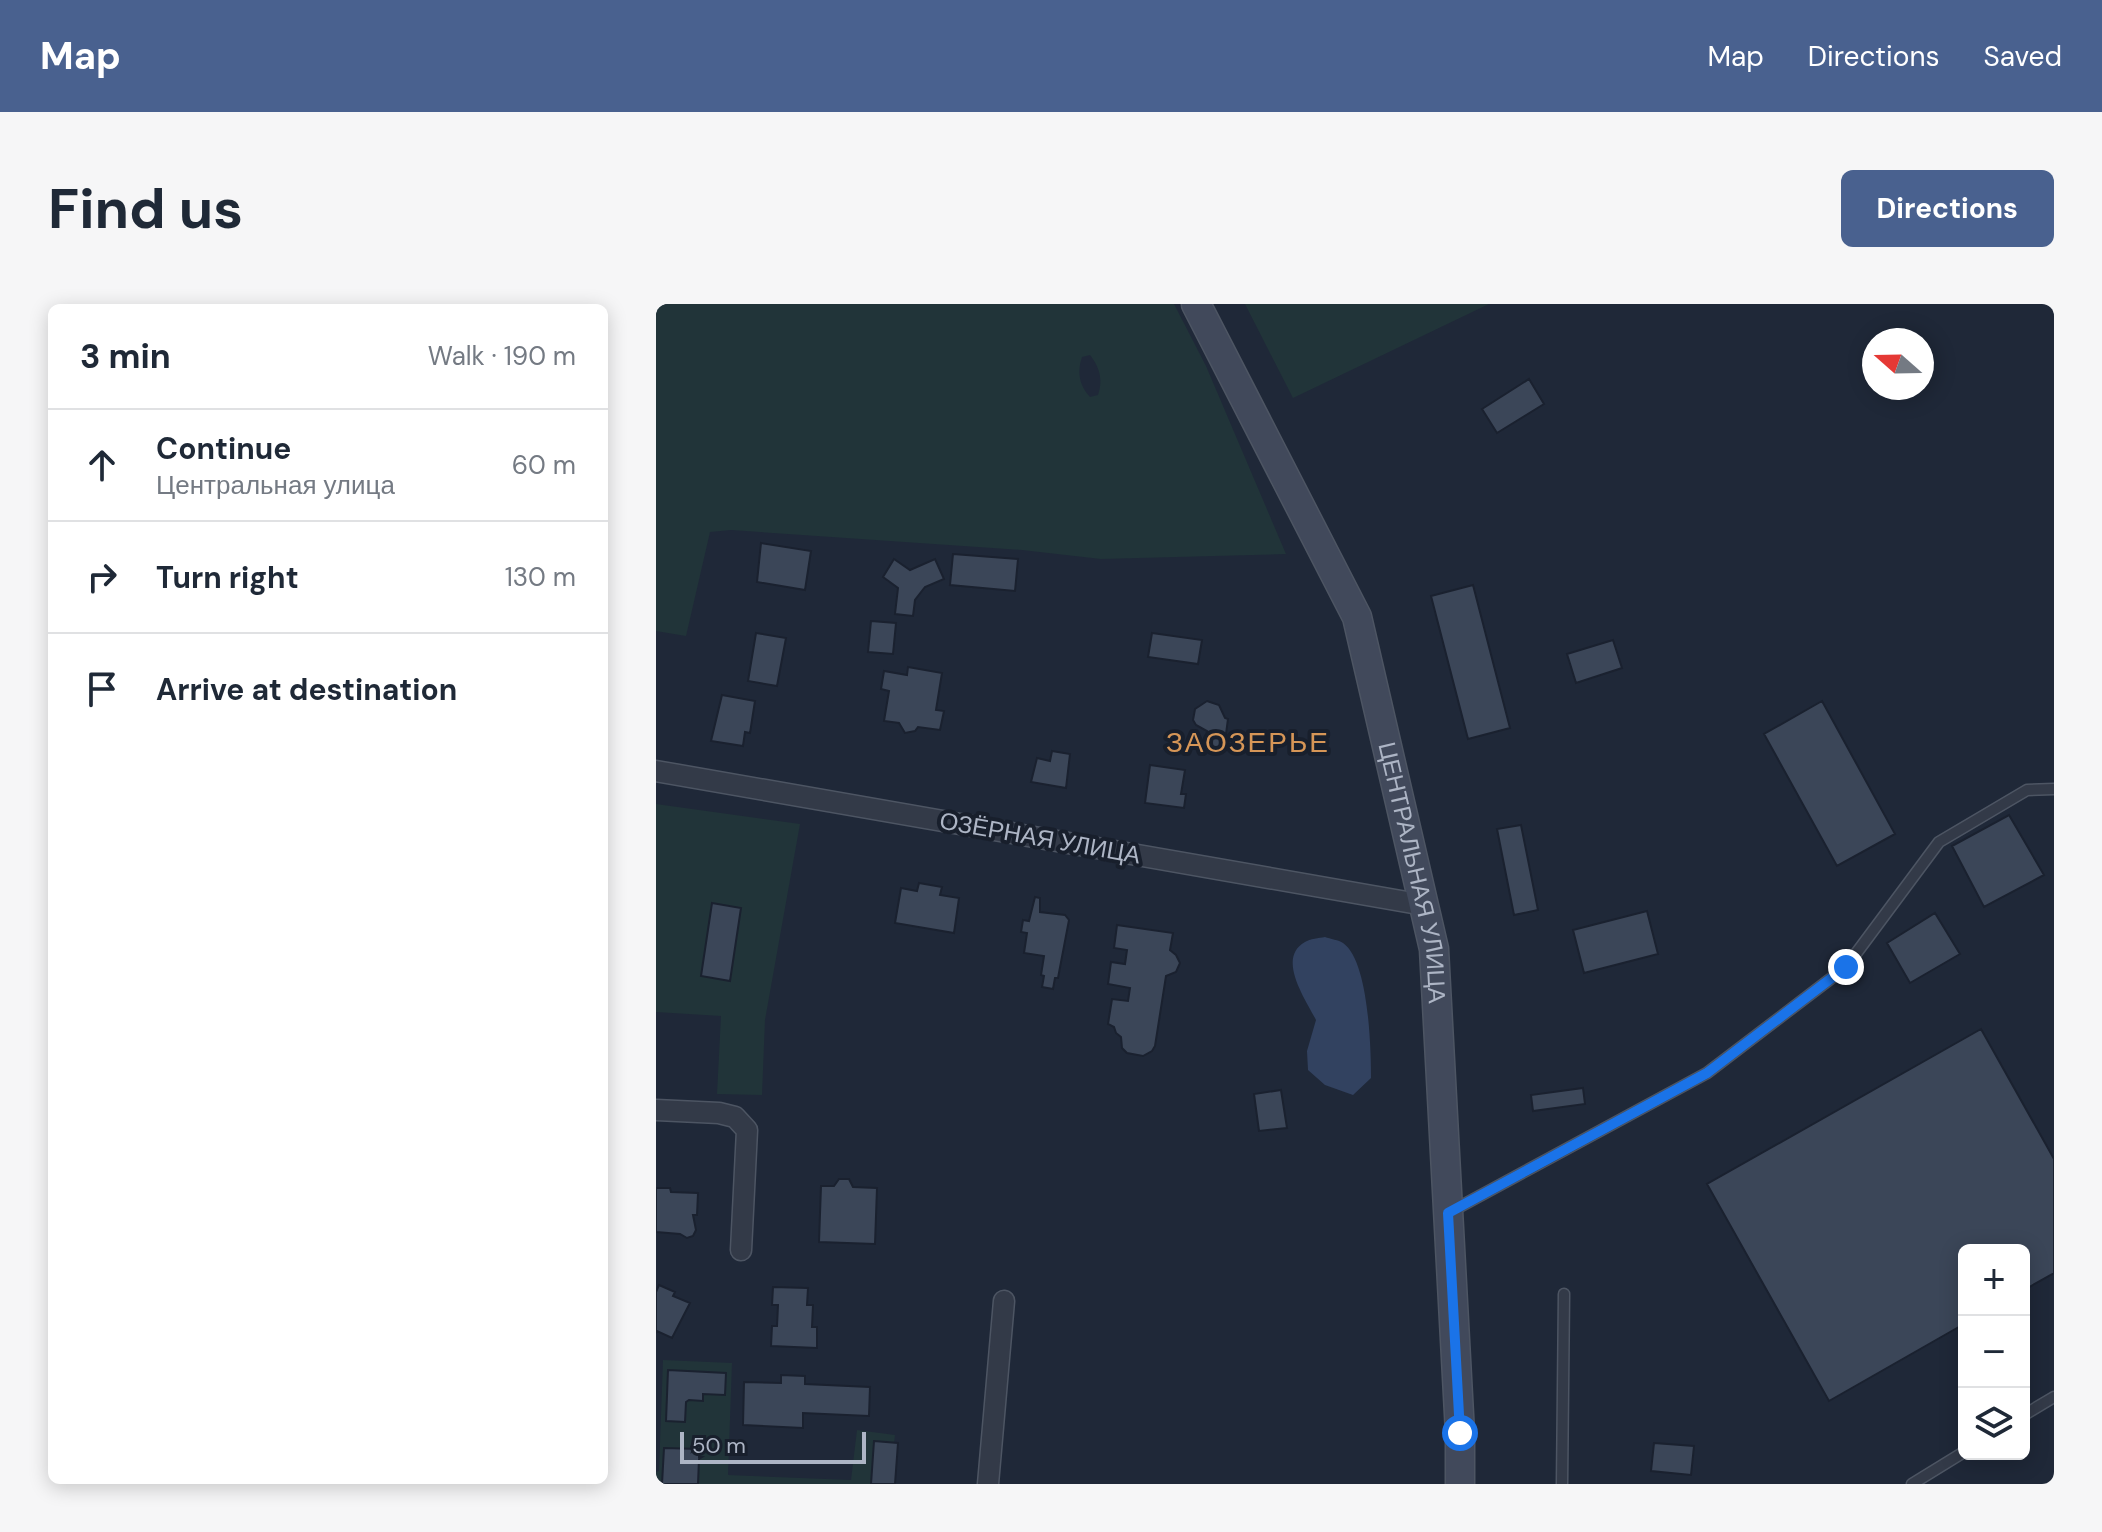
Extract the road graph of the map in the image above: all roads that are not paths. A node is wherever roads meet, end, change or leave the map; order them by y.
1 (1196, 304) edge
2 (656, 771) edge
3 (2054, 789) edge
4 (1424, 905) junction
5 (656, 1110) edge
6 (1448, 1213) junction
7 (741, 1250) dead end
8 (1564, 1294) dead end
9 (1004, 1301) dead end
10 (2054, 1397) edge
11 (2030, 1411) edge
12 (1958, 1456) edge
13 (988, 1484) edge
14 (1460, 1484) edge
15 (1562, 1484) edge
16 (1912, 1484) edge

1 - 4 main road, ЦЕНТРАЛЬНАЯ УЛИЦА
2 - 4 street, ОЗЁРНАЯ УЛИЦА
3 - 6 lane
4 - 6 main road, ЦЕНТРАЛЬНАЯ УЛИЦА
5 - 7 street
6 - 14 main road, ЦЕНТРАЛЬНАЯ УЛИЦА
8 - 15 lane
9 - 13 street
10 - 11 lane
12 - 16 lane

